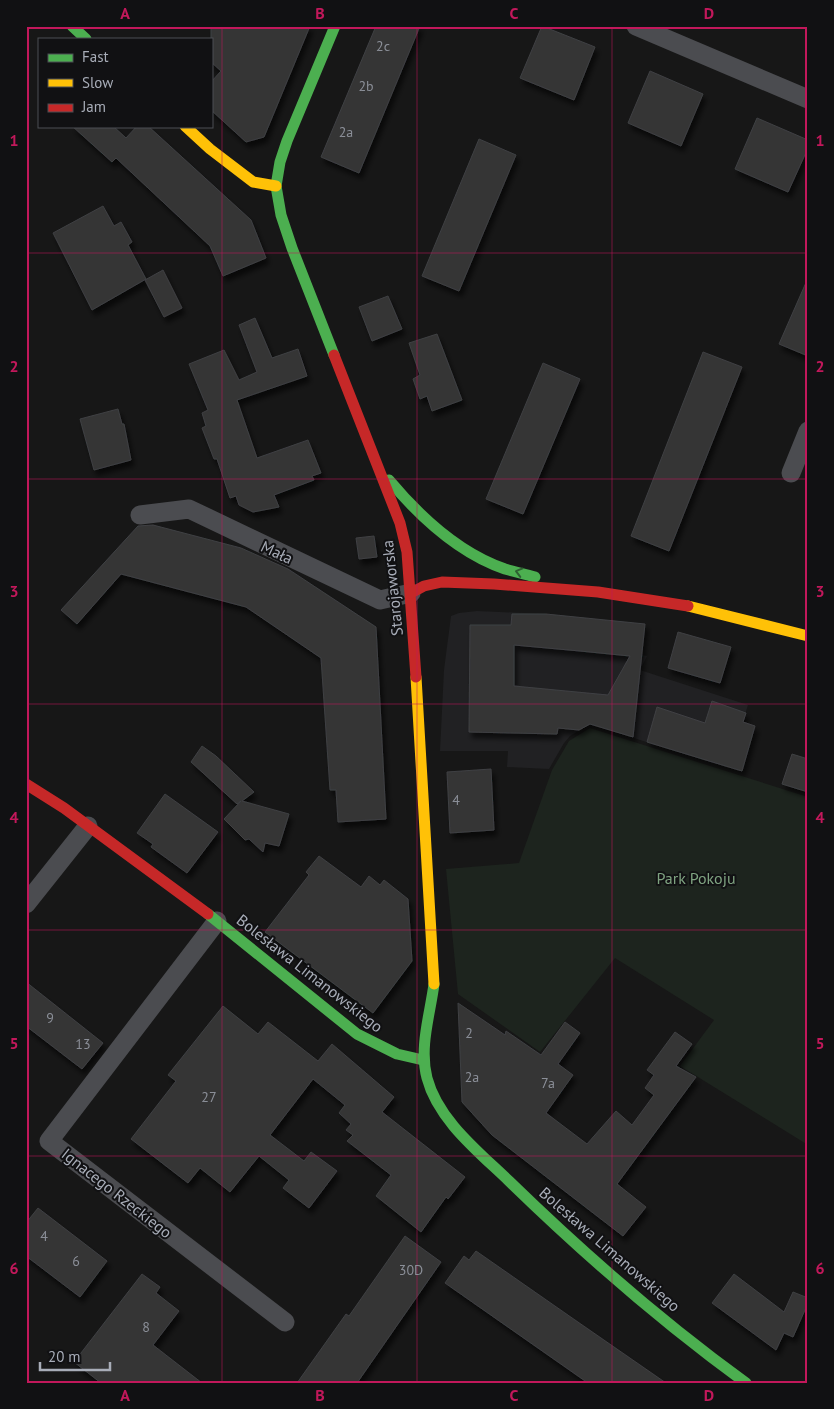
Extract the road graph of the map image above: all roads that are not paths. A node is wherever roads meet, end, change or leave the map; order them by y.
1 (72, 26) edge
2 (334, 26) edge
3 (636, 26) edge
4 (85, 38) edge
5 (808, 99) edge
6 (187, 128) edge
7 (276, 186) junction
8 (808, 430) edge
9 (378, 466) junction
10 (791, 473) dead end
11 (140, 515) dead end
12 (582, 590) junction
13 (411, 594) junction
14 (808, 636) edge
15 (26, 784) edge
16 (88, 826) junction
17 (26, 904) edge
18 (217, 921) junction
19 (423, 1060) junction
20 (284, 1322) dead end
21 (746, 1383) edge

1 - 4 main road
2 - 7 main road, Starojaworska
3 - 5 street
6 - 7 main road
7 - 9 main road, Starojaworska
8 - 10 street
12 -> 9 main road
9 - 13 main road, Starojaworska
11 - 13 street, Mała
12 - 13 main road
12 - 14 main road
13 - 19 main road, Starojaworska
15 - 16 main road, Bolesława Limanowskiego
16 - 17 street
16 - 18 main road, Bolesława Limanowskiego
18 - 19 main road, Bolesława Limanowskiego
18 - 20 street, Ignacego Rzeckiego
19 - 21 main road, Bolesława Limanowskiego

